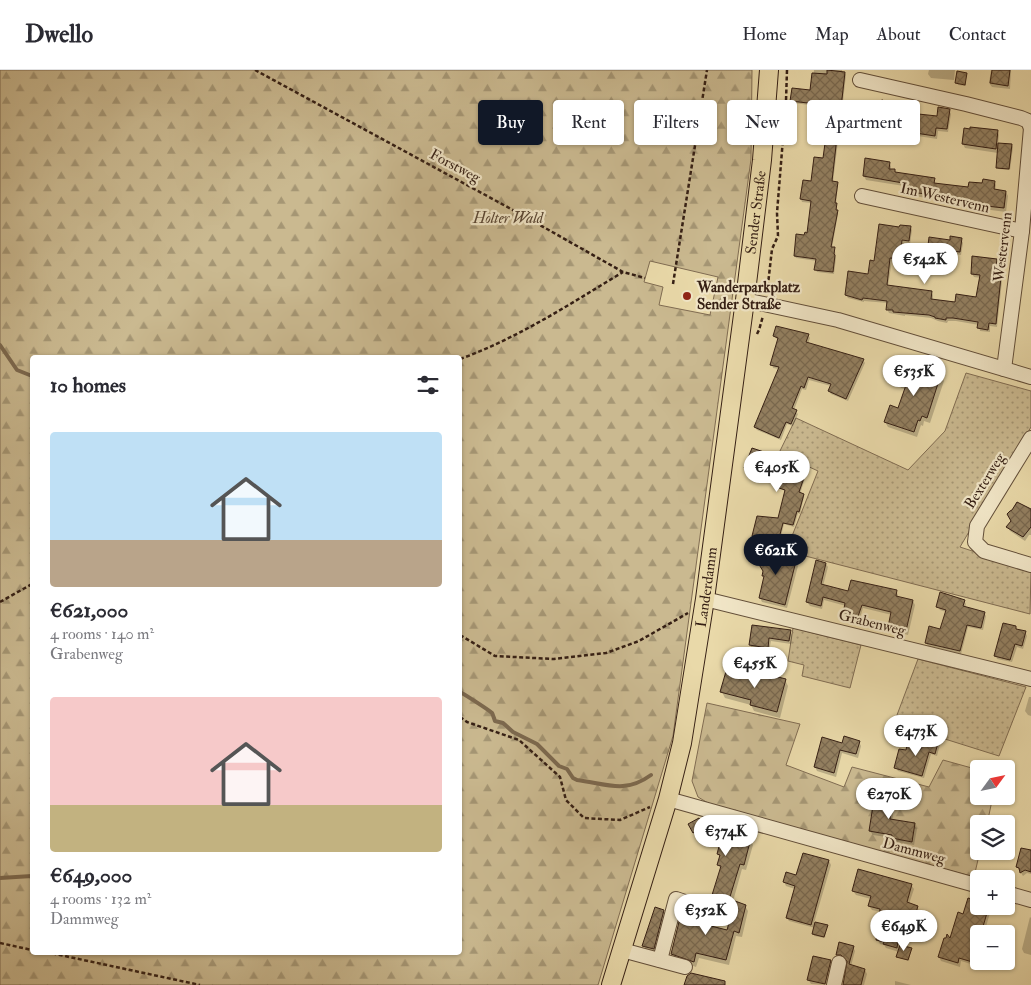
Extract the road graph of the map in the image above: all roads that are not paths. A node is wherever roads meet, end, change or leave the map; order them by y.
1 (769, 70) edge
2 (860, 80) dead end
3 (1031, 128) edge
4 (862, 196) dead end
5 (1022, 231) junction
6 (744, 300) junction
7 (1004, 369) junction
8 (1031, 377) edge
9 (1031, 438) edge
10 (1031, 565) edge
11 (705, 599) junction
12 (1031, 679) edge
13 (668, 799) junction
14 (970, 883) edge
15 (1015, 896) edge
16 (1031, 900) edge
17 (715, 912) dead end
18 (622, 950) junction
19 (660, 960) junction
20 (839, 963) dead end
21 (685, 967) dead end
22 (611, 985) edge
23 (834, 985) edge

1 - 6 main road, Sender Straße
2 - 3 street, Westervenn
3 - 5 street, Westervenn
4 - 5 street, Im Westervenn
5 - 7 street, Westervenn
6 - 7 street
6 - 11 main road, Landerdamm
7 - 8 street
9 - 10 street, Bexterweg
11 - 12 street, Grabenweg
11 - 13 main road, Landerdamm
13 - 14 street, Dammweg
13 - 18 main road, Landerdamm
15 - 16 street
17 - 19 street
18 - 19 street
18 - 22 main road, Landerdamm
19 - 21 street
20 - 23 street

